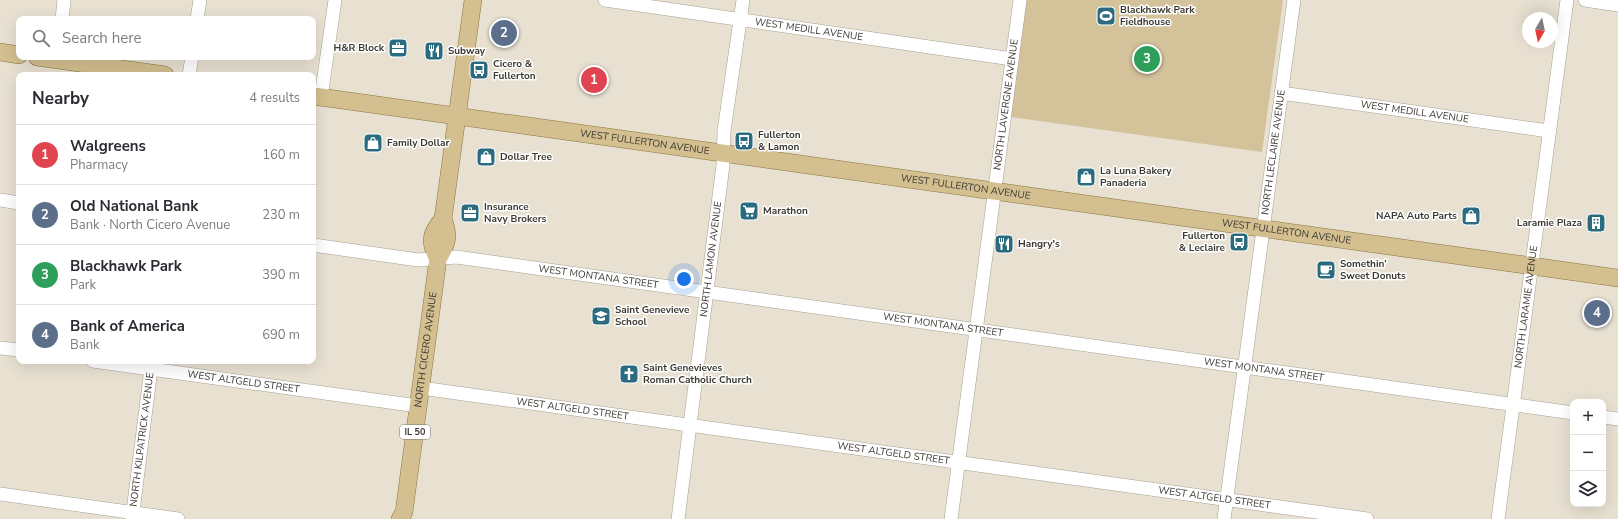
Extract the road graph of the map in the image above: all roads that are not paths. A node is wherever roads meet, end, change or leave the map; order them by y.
1 (64, 0) edge
2 (200, 0) edge
3 (335, 0) edge
4 (473, 0) edge
5 (605, 0) edge
6 (743, 0) edge
7 (1020, 0) edge
8 (1294, 0) edge
9 (1567, 0) edge
10 (1585, 0) edge
11 (1618, 5) edge
12 (62, 16) edge
13 (197, 16) edge
14 (740, 20) junction
15 (0, 52) edge
16 (16, 54) edge
17 (69, 60) edge
18 (192, 60) edge
19 (1012, 60) junction
20 (146, 72) edge
21 (190, 72) edge
22 (1281, 93) junction
23 (317, 96) edge
24 (457, 116) junction
25 (1549, 132) junction
26 (724, 153) junction
27 (994, 190) junction
28 (0, 200) edge
29 (16, 203) edge
30 (1262, 228) junction
31 (316, 245) edge
32 (438, 259) junction
33 (1531, 265) junction
34 (1618, 278) edge
35 (707, 292) junction
36 (976, 330) junction
37 (0, 348) edge
38 (16, 350) edge
39 (137, 364) edge
40 (152, 365) edge
41 (1244, 368) junction
42 (420, 388) junction
43 (1512, 405) junction
44 (418, 406) junction
45 (1570, 413) edge
46 (1606, 417) edge
47 (1618, 419) edge
48 (690, 425) junction
49 (958, 462) junction
50 (0, 494) edge
51 (1227, 500) junction
52 (132, 516) edge
53 (403, 517) edge
54 (178, 519) edge
55 (678, 519) edge
56 (951, 519) edge
57 (1224, 519) edge
58 (1367, 519) edge
59 (1498, 519) edge

1 - 12 street
2 - 13 street
3 - 23 street
4 - 24 main road, NORTH CICERO AVENUE / IL 50
5 - 14 street, WEST MEDILL AVENUE
6 - 14 street, NORTH LAMON AVENUE
7 - 19 street, NORTH LAVERGNE AVENUE
8 - 22 street, NORTH LECLAIRE AVENUE
9 - 25 street, NORTH LARAMIE AVENUE
10 - 11 street
14 - 19 street, WEST MEDILL AVENUE
14 - 26 street, NORTH LAMON AVENUE
15 - 16 main road
17 - 20 main road
18 - 21 street
19 - 27 street, NORTH LAVERGNE AVENUE
22 - 25 street, WEST MEDILL AVENUE
22 - 30 street, NORTH LECLAIRE AVENUE
23 - 24 main road, WEST FULLERTON AVENUE
24 - 26 main road, WEST FULLERTON AVENUE
24 - 32 main road, NORTH CICERO AVENUE / IL 50
25 - 33 street, NORTH LARAMIE AVENUE
26 - 27 main road, WEST FULLERTON AVENUE
26 - 35 street, NORTH LAMON AVENUE
27 - 30 main road, WEST FULLERTON AVENUE
27 - 36 street, NORTH LAVERGNE AVENUE
28 - 29 street
30 - 33 main road, WEST FULLERTON AVENUE
30 - 41 street, NORTH LECLAIRE AVENUE
31 - 32 street, WEST MONTANA STREET
32 - 35 street, WEST MONTANA STREET
32 - 42 main road, NORTH CICERO AVENUE / IL 50
33 - 34 main road, WEST FULLERTON AVENUE
33 - 43 street, NORTH LARAMIE AVENUE
35 - 36 street, WEST MONTANA STREET
35 - 48 street, NORTH LAMON AVENUE
36 - 41 street, WEST MONTANA STREET
36 - 49 street, NORTH LAVERGNE AVENUE
37 - 38 street
39 - 40 street, WEST ALTGELD STREET
40 - 44 street, WEST ALTGELD STREET
40 - 52 street, NORTH KILPATRICK AVENUE
41 - 43 street, WEST MONTANA STREET
41 - 51 street, NORTH LECLAIRE AVENUE
42 - 44 main road, NORTH CICERO AVENUE / IL 50
42 - 48 street, WEST ALTGELD STREET
43 - 45 street, WEST MONTANA STREET
43 - 59 street, NORTH LARAMIE AVENUE
44 - 53 main road, NORTH CICERO AVENUE / IL 50
46 - 47 street
48 - 49 street, WEST ALTGELD STREET
48 - 55 street, NORTH LAMON AVENUE
49 - 51 street, WEST ALTGELD STREET
49 - 56 street, NORTH LAVERGNE AVENUE
50 - 52 street
51 - 57 street, NORTH LECLAIRE AVENUE
51 - 58 street, WEST ALTGELD STREET
52 - 54 street

